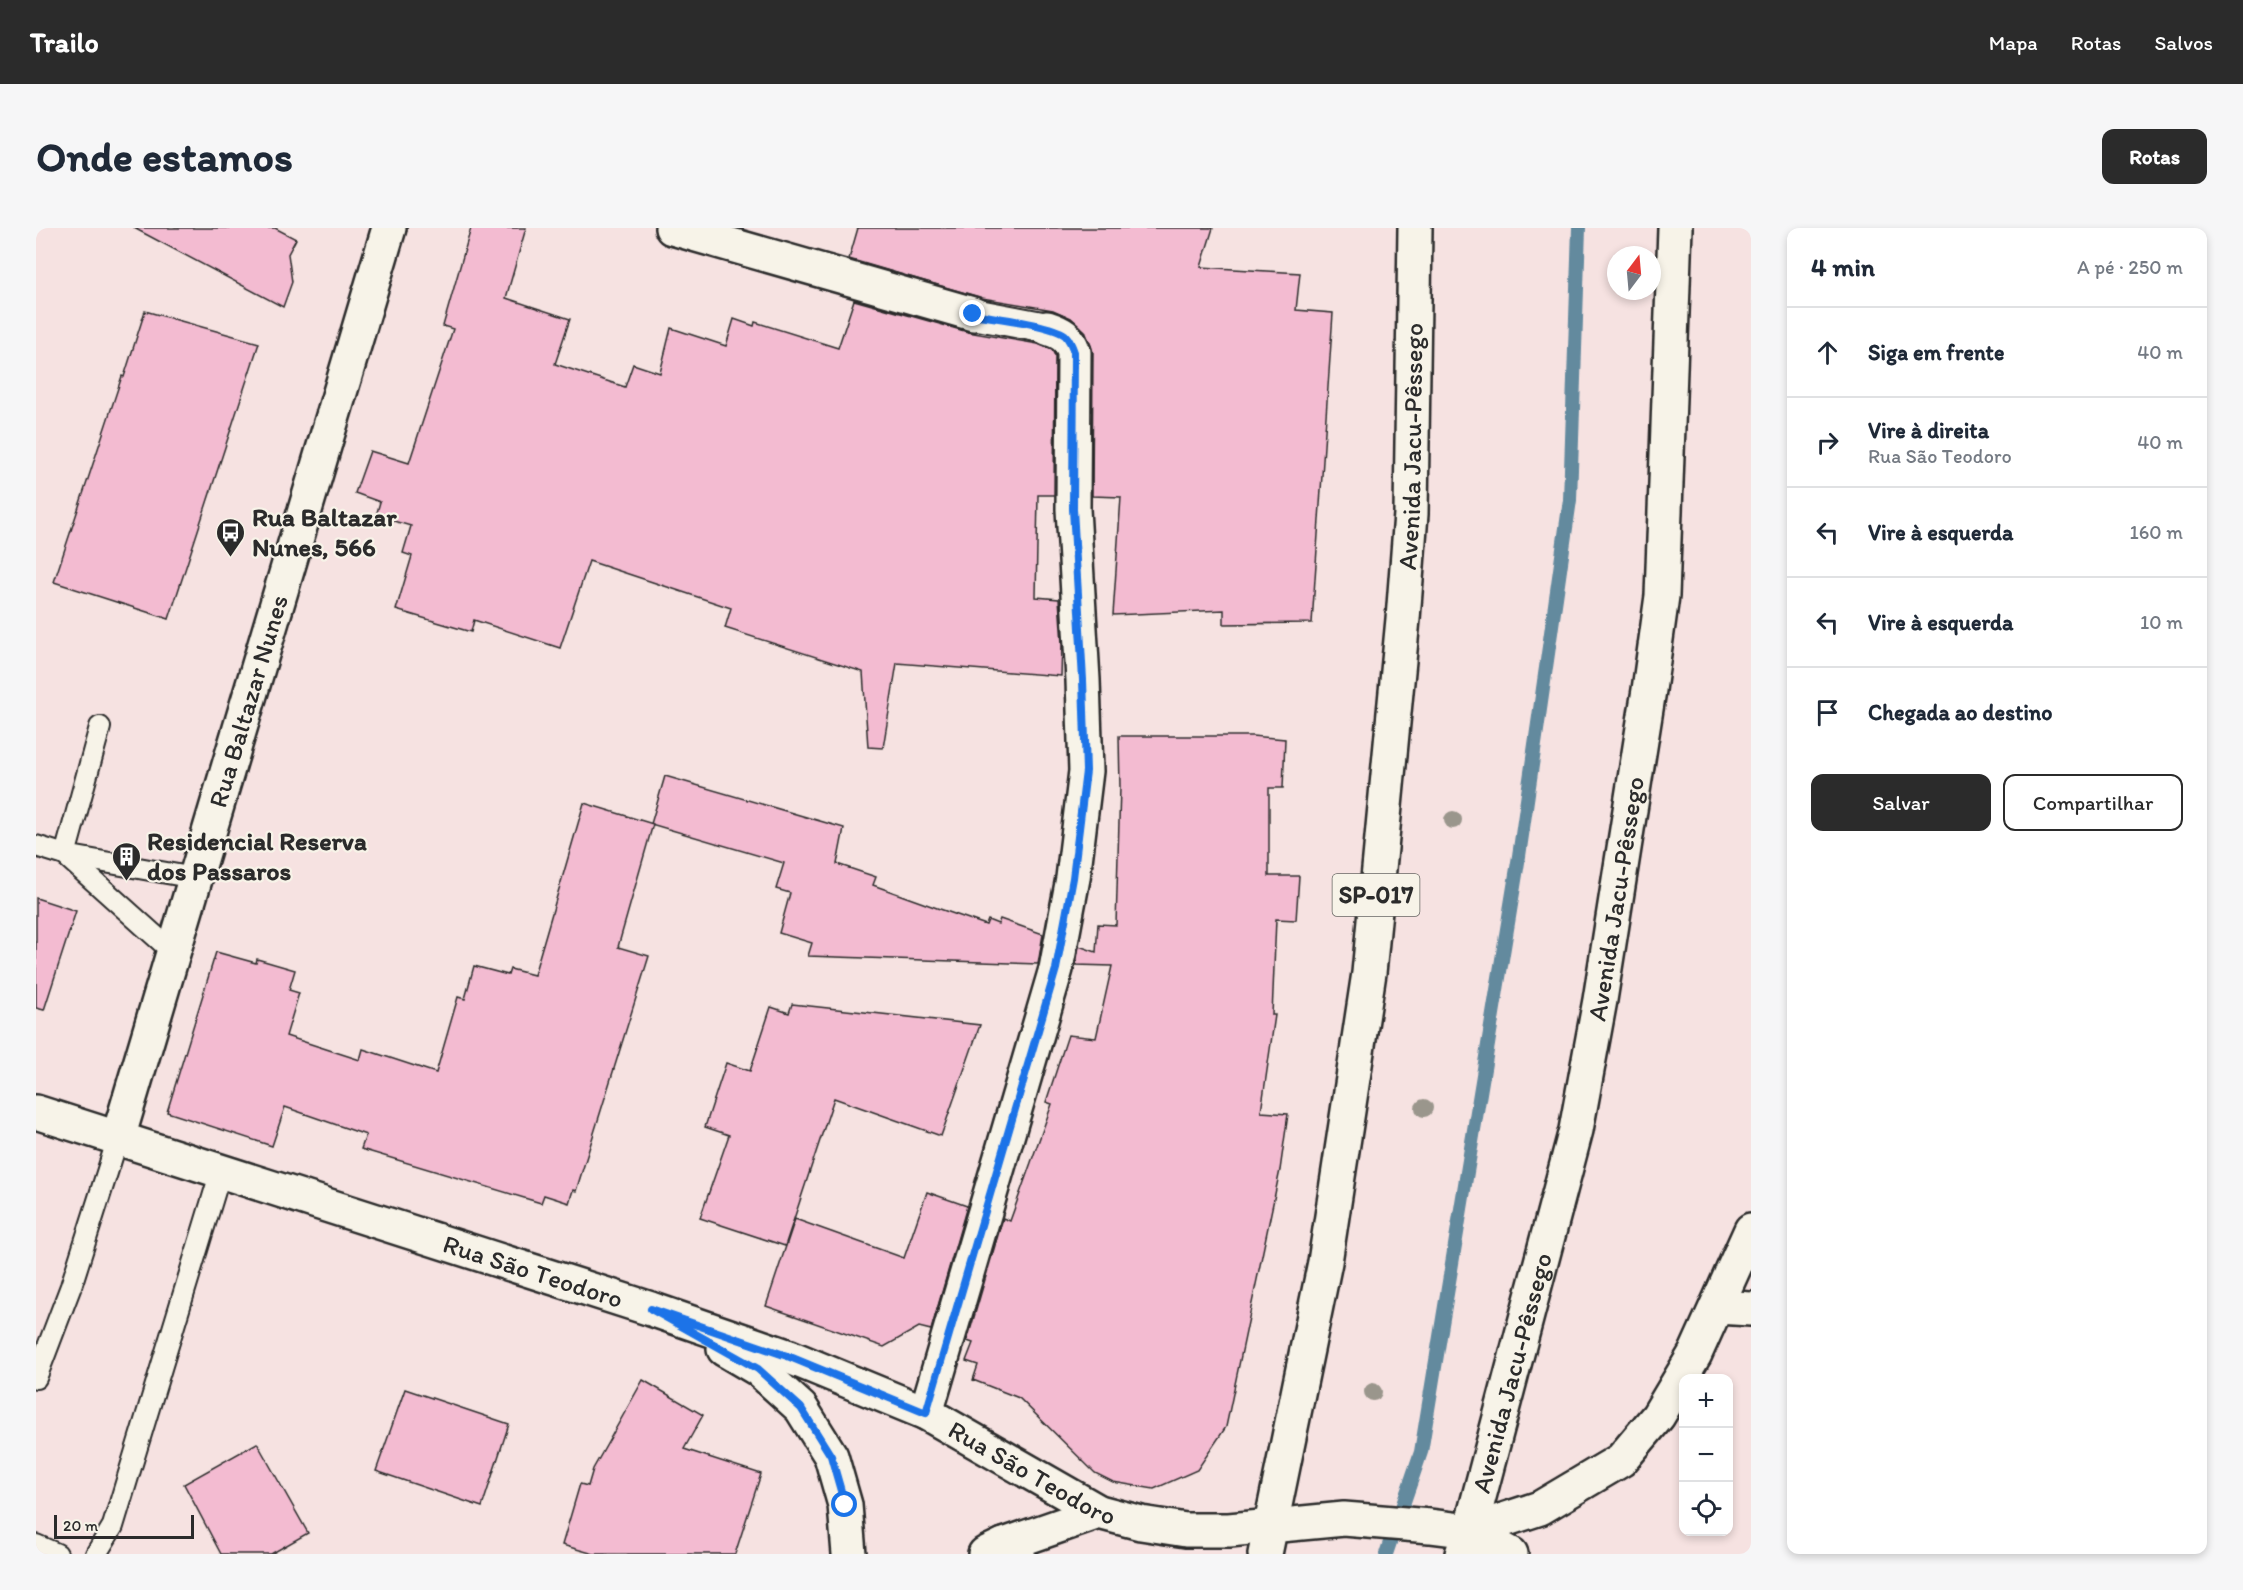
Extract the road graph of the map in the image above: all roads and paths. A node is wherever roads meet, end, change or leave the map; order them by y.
1 (389, 228) edge
2 (672, 228) edge
3 (1415, 228) edge
4 (1675, 228) edge
5 (973, 314) joint
6 (1047, 328) joint
7 (100, 727) dead end
8 (36, 846) edge
9 (65, 855) junction
10 (195, 878) junction
11 (174, 952) junction
12 (36, 1112) edge
13 (118, 1138) junction
14 (221, 1171) junction
15 (1751, 1230) edge
16 (1717, 1307) junction
17 (651, 1309) junction
18 (1751, 1309) edge
19 (36, 1378) edge
20 (926, 1413) junction
21 (1100, 1512) junction
22 (1268, 1540) edge
23 (1466, 1542) edge
24 (36, 1545) edge
25 (1002, 1551) edge
26 (57, 1554) edge
27 (96, 1554) edge
28 (849, 1554) edge
29 (1511, 1554) edge

1 - 10 main road, Rua Baltazar Nunes
2 - 5 main road
3 - 22 main road, Avenida Jacu-Pêssego / SP-017
4 - 23 main road, Avenida Jacu-Pêssego
5 - 6 street
6 - 20 main road
7 - 9 lane
8 - 9 lane
9 - 10 lane
9 - 11 lane
10 - 11 main road, Rua Baltazar Nunes
11 - 13 main road, Rua Baltazar Nunes
12 - 13 main road, Rua São Teodoro
13 - 14 main road, Rua São Teodoro
13 - 19 lane
14 - 17 main road, Rua São Teodoro
14 - 27 lane
15 - 16 main road
16 - 18 main road
16 - 23 main road
17 - 20 main road, Rua São Teodoro
17 - 28 main road
20 - 21 main road, Rua São Teodoro
21 - 22 main road, Rua São Teodoro
21 - 25 main road
22 - 23 main road, Rua São Teodoro
23 - 29 main road
24 - 26 lane

